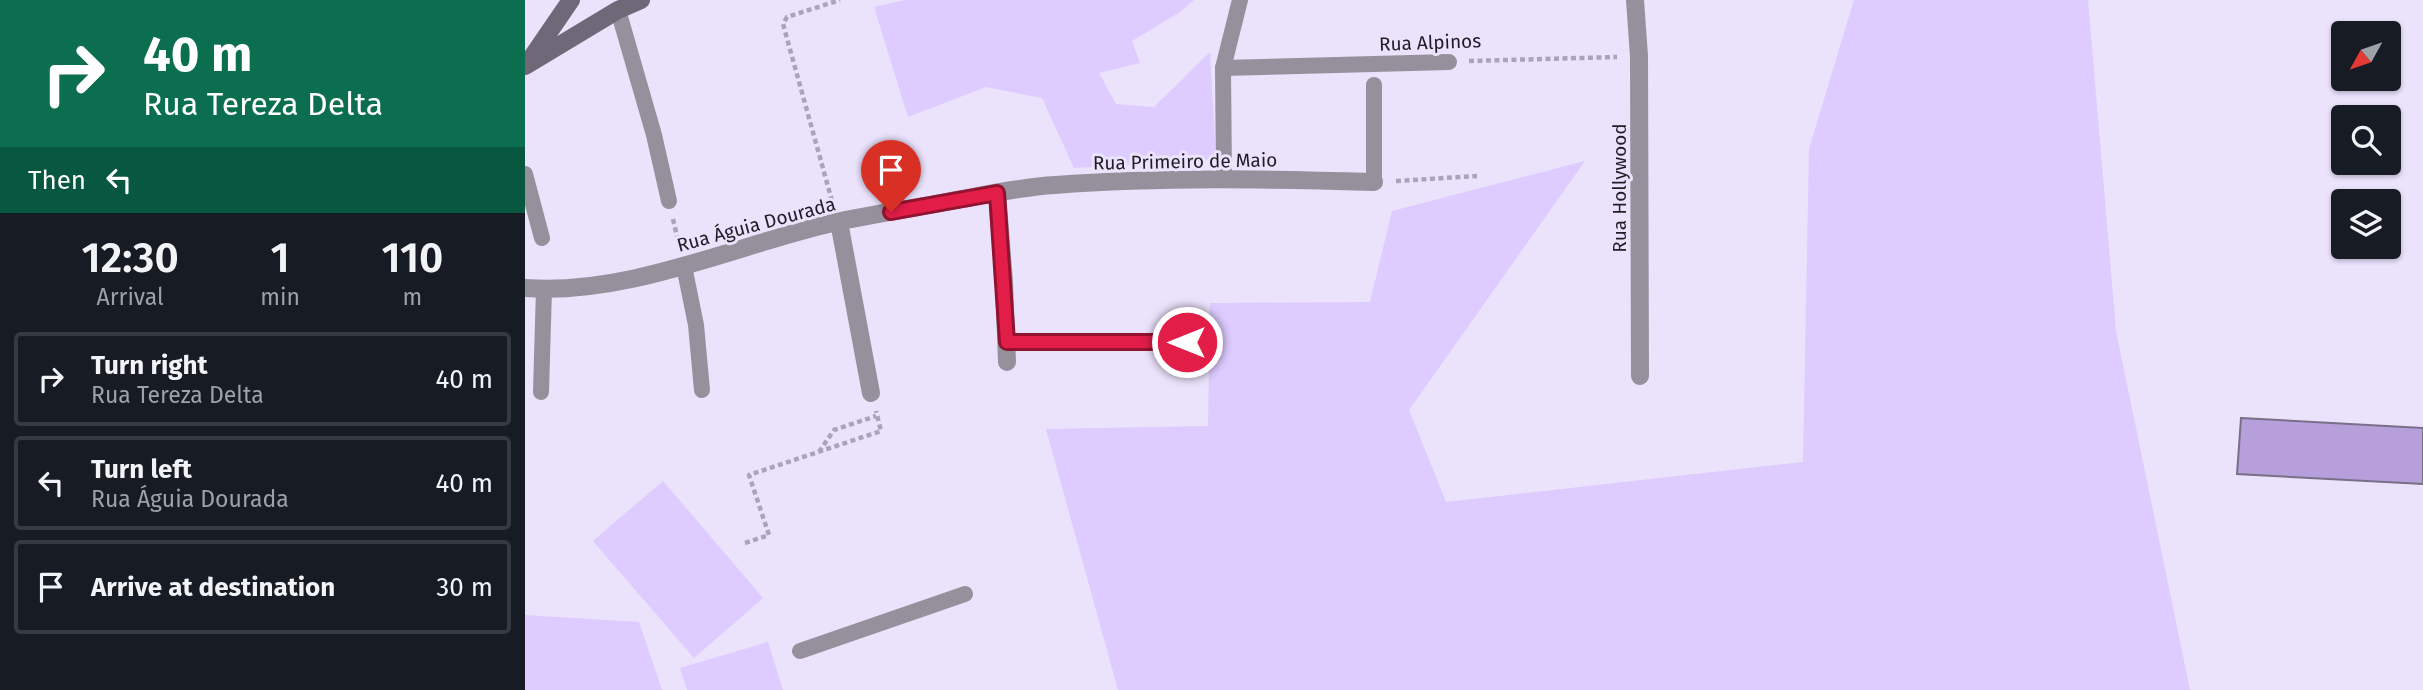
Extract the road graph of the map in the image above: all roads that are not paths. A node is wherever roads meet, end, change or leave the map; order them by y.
1 (571, 0) edge
2 (641, 0) edge
3 (1240, 0) edge
4 (1635, 0) edge
5 (611, 5) edge
6 (1449, 62) road end
7 (525, 66) edge
8 (1223, 68) junction
9 (1374, 85) dead end
10 (525, 174) edge
11 (1224, 178) junction
12 (1374, 182) joint
13 (997, 193) junction
14 (669, 201) road end
15 (839, 222) junction
16 (542, 238) dead end
17 (684, 266) junction
18 (525, 288) edge
19 (544, 289) junction
20 (1007, 342) junction
21 (1187, 342) dead end
22 (1007, 362) dead end
23 (1640, 376) dead end
24 (702, 390) dead end
25 (541, 392) dead end
26 (871, 393) dead end
27 (965, 594) dead end
28 (800, 651) dead end

1 - 7 street
2 - 5 street
3 - 8 lane
4 - 23 street, Rua Hollywood
5 - 7 street
5 - 14 lane
6 - 8 lane, Rua Alpinos
8 - 11 lane
9 - 12 lane
10 - 16 lane
11 - 12 street, Rua Primeiro de Maio
11 - 13 street, Rua Primeiro de Maio
13 - 15 street, Rua Águia Dourada
13 - 20 street
15 - 17 street, Rua Águia Dourada
15 - 26 street
17 - 19 street, Rua Águia Dourada
17 - 24 lane
18 - 19 street, Rua Águia Dourada
19 - 25 lane
20 - 21 lane
20 - 22 street
27 - 28 lane

